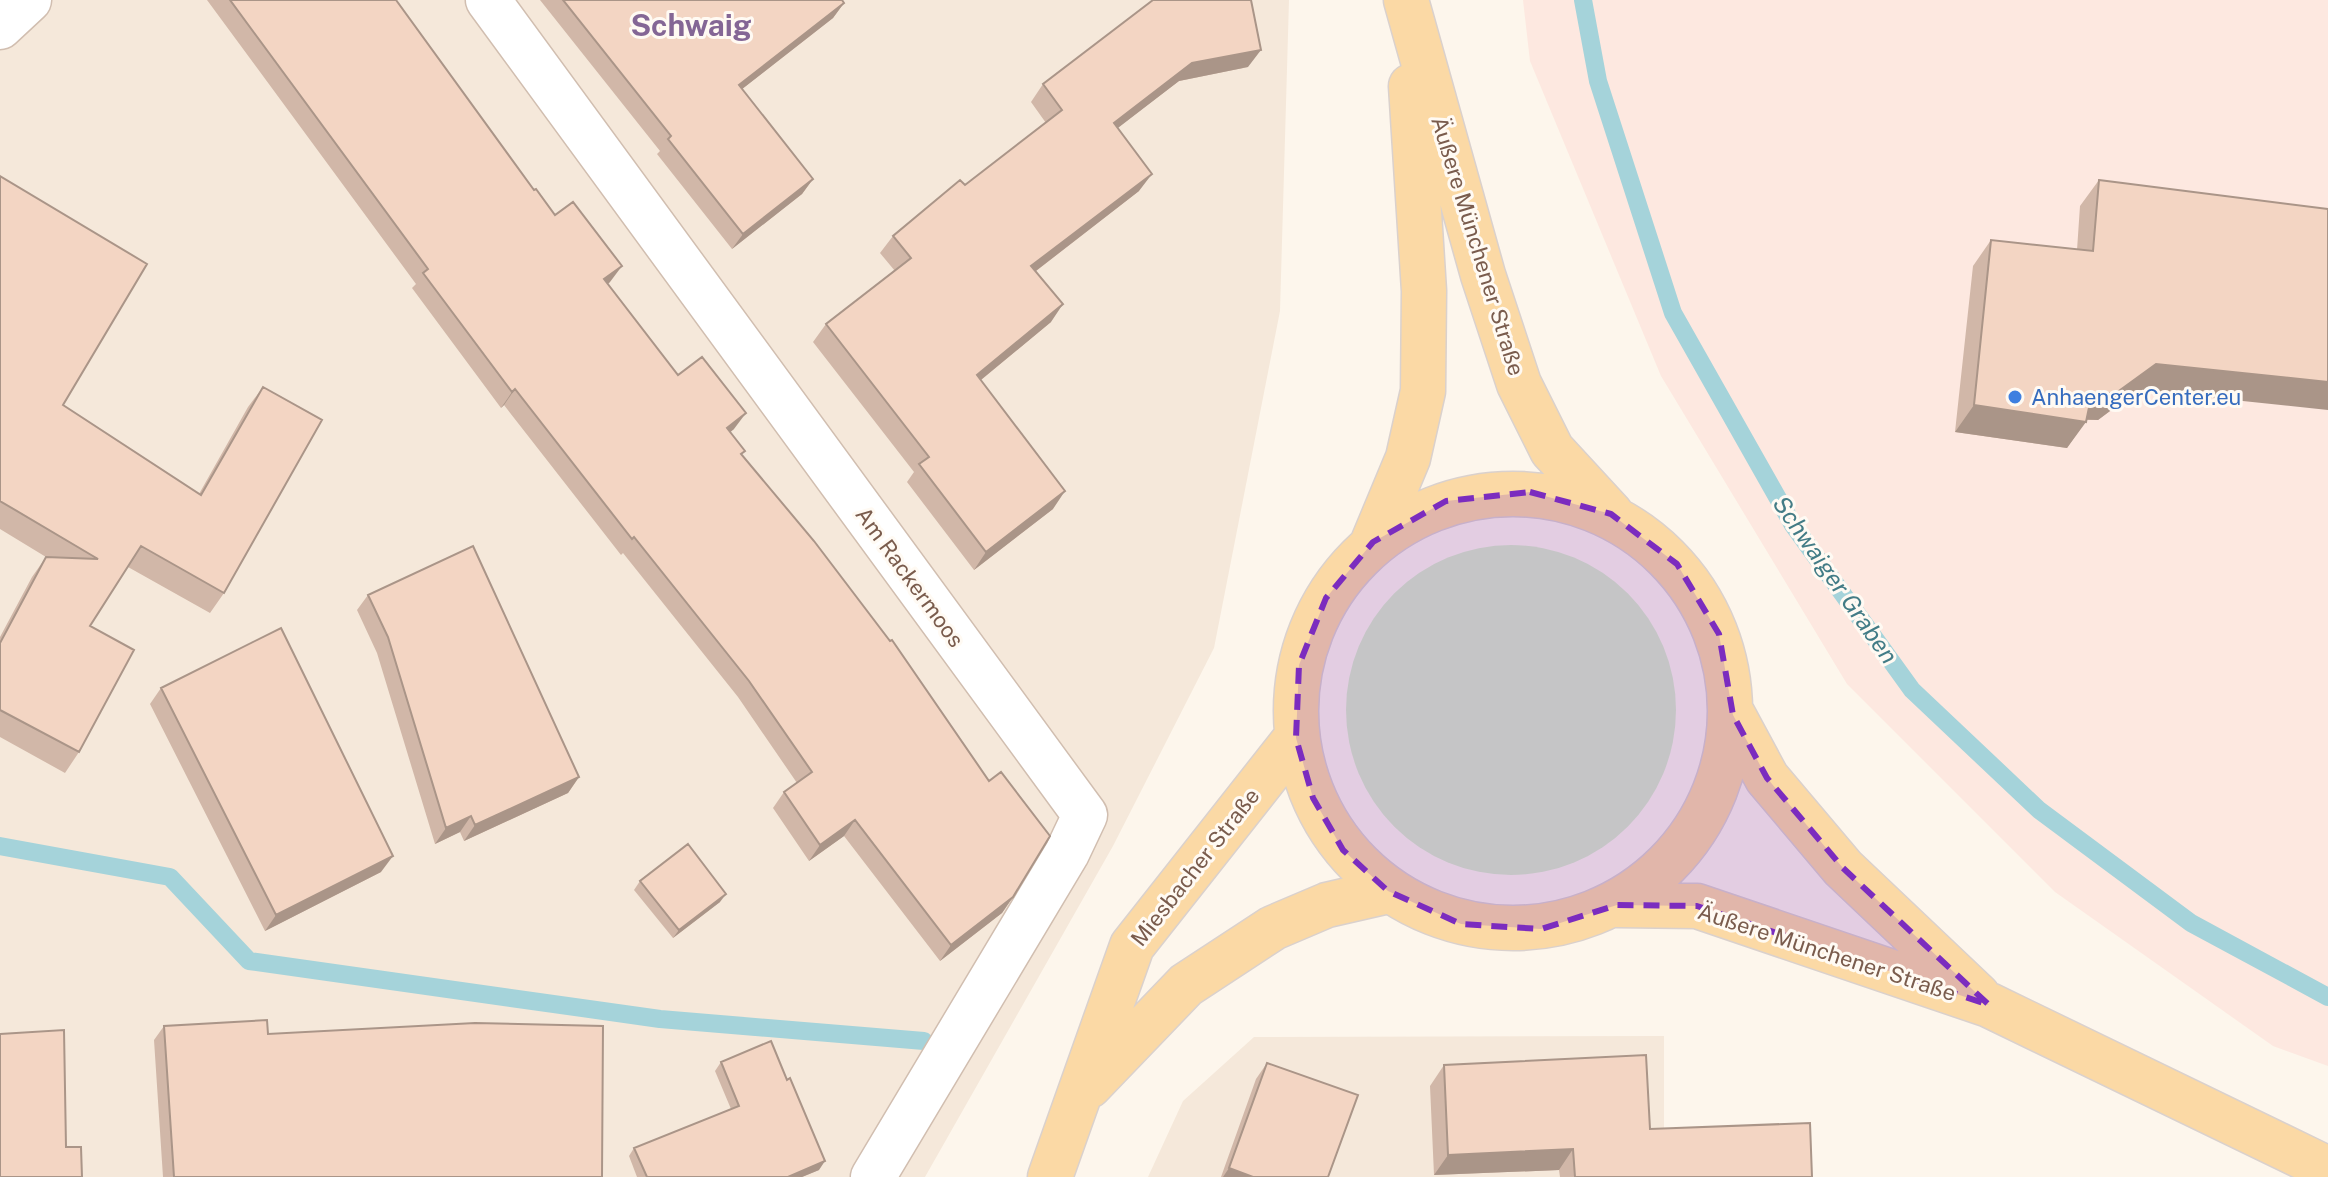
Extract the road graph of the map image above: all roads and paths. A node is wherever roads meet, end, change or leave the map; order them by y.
1 (29, 0) edge
2 (488, 0) edge
3 (1406, 0) edge
4 (0, 27) edge
5 (1611, 514) junction
6 (1373, 542) junction
7 (1733, 715) junction
8 (1296, 738) junction
9 (1388, 891) junction
10 (1617, 905) junction
11 (1989, 1005) junction
12 (1079, 1097) junction
13 (2328, 1169) edge
14 (873, 1177) edge
15 (1050, 1177) edge

1 - 4 street
2 - 14 street, Am Rackermoos
3 - 5 main road, Äußere Münchener Straße
3 - 6 main road, Äußere Münchener Straße
5 - 6 main road
5 - 7 main road
6 - 8 main road
7 - 10 main road
7 - 11 main road, Äußere Münchener Straße
8 - 9 main road
8 - 12 main road, Miesbacher Straße
9 - 10 main road
9 - 12 main road, Miesbacher Straße
10 - 11 main road, Äußere Münchener Straße
11 - 13 main road, Äußere Münchener Straße
12 - 15 main road, Miesbacher Straße

